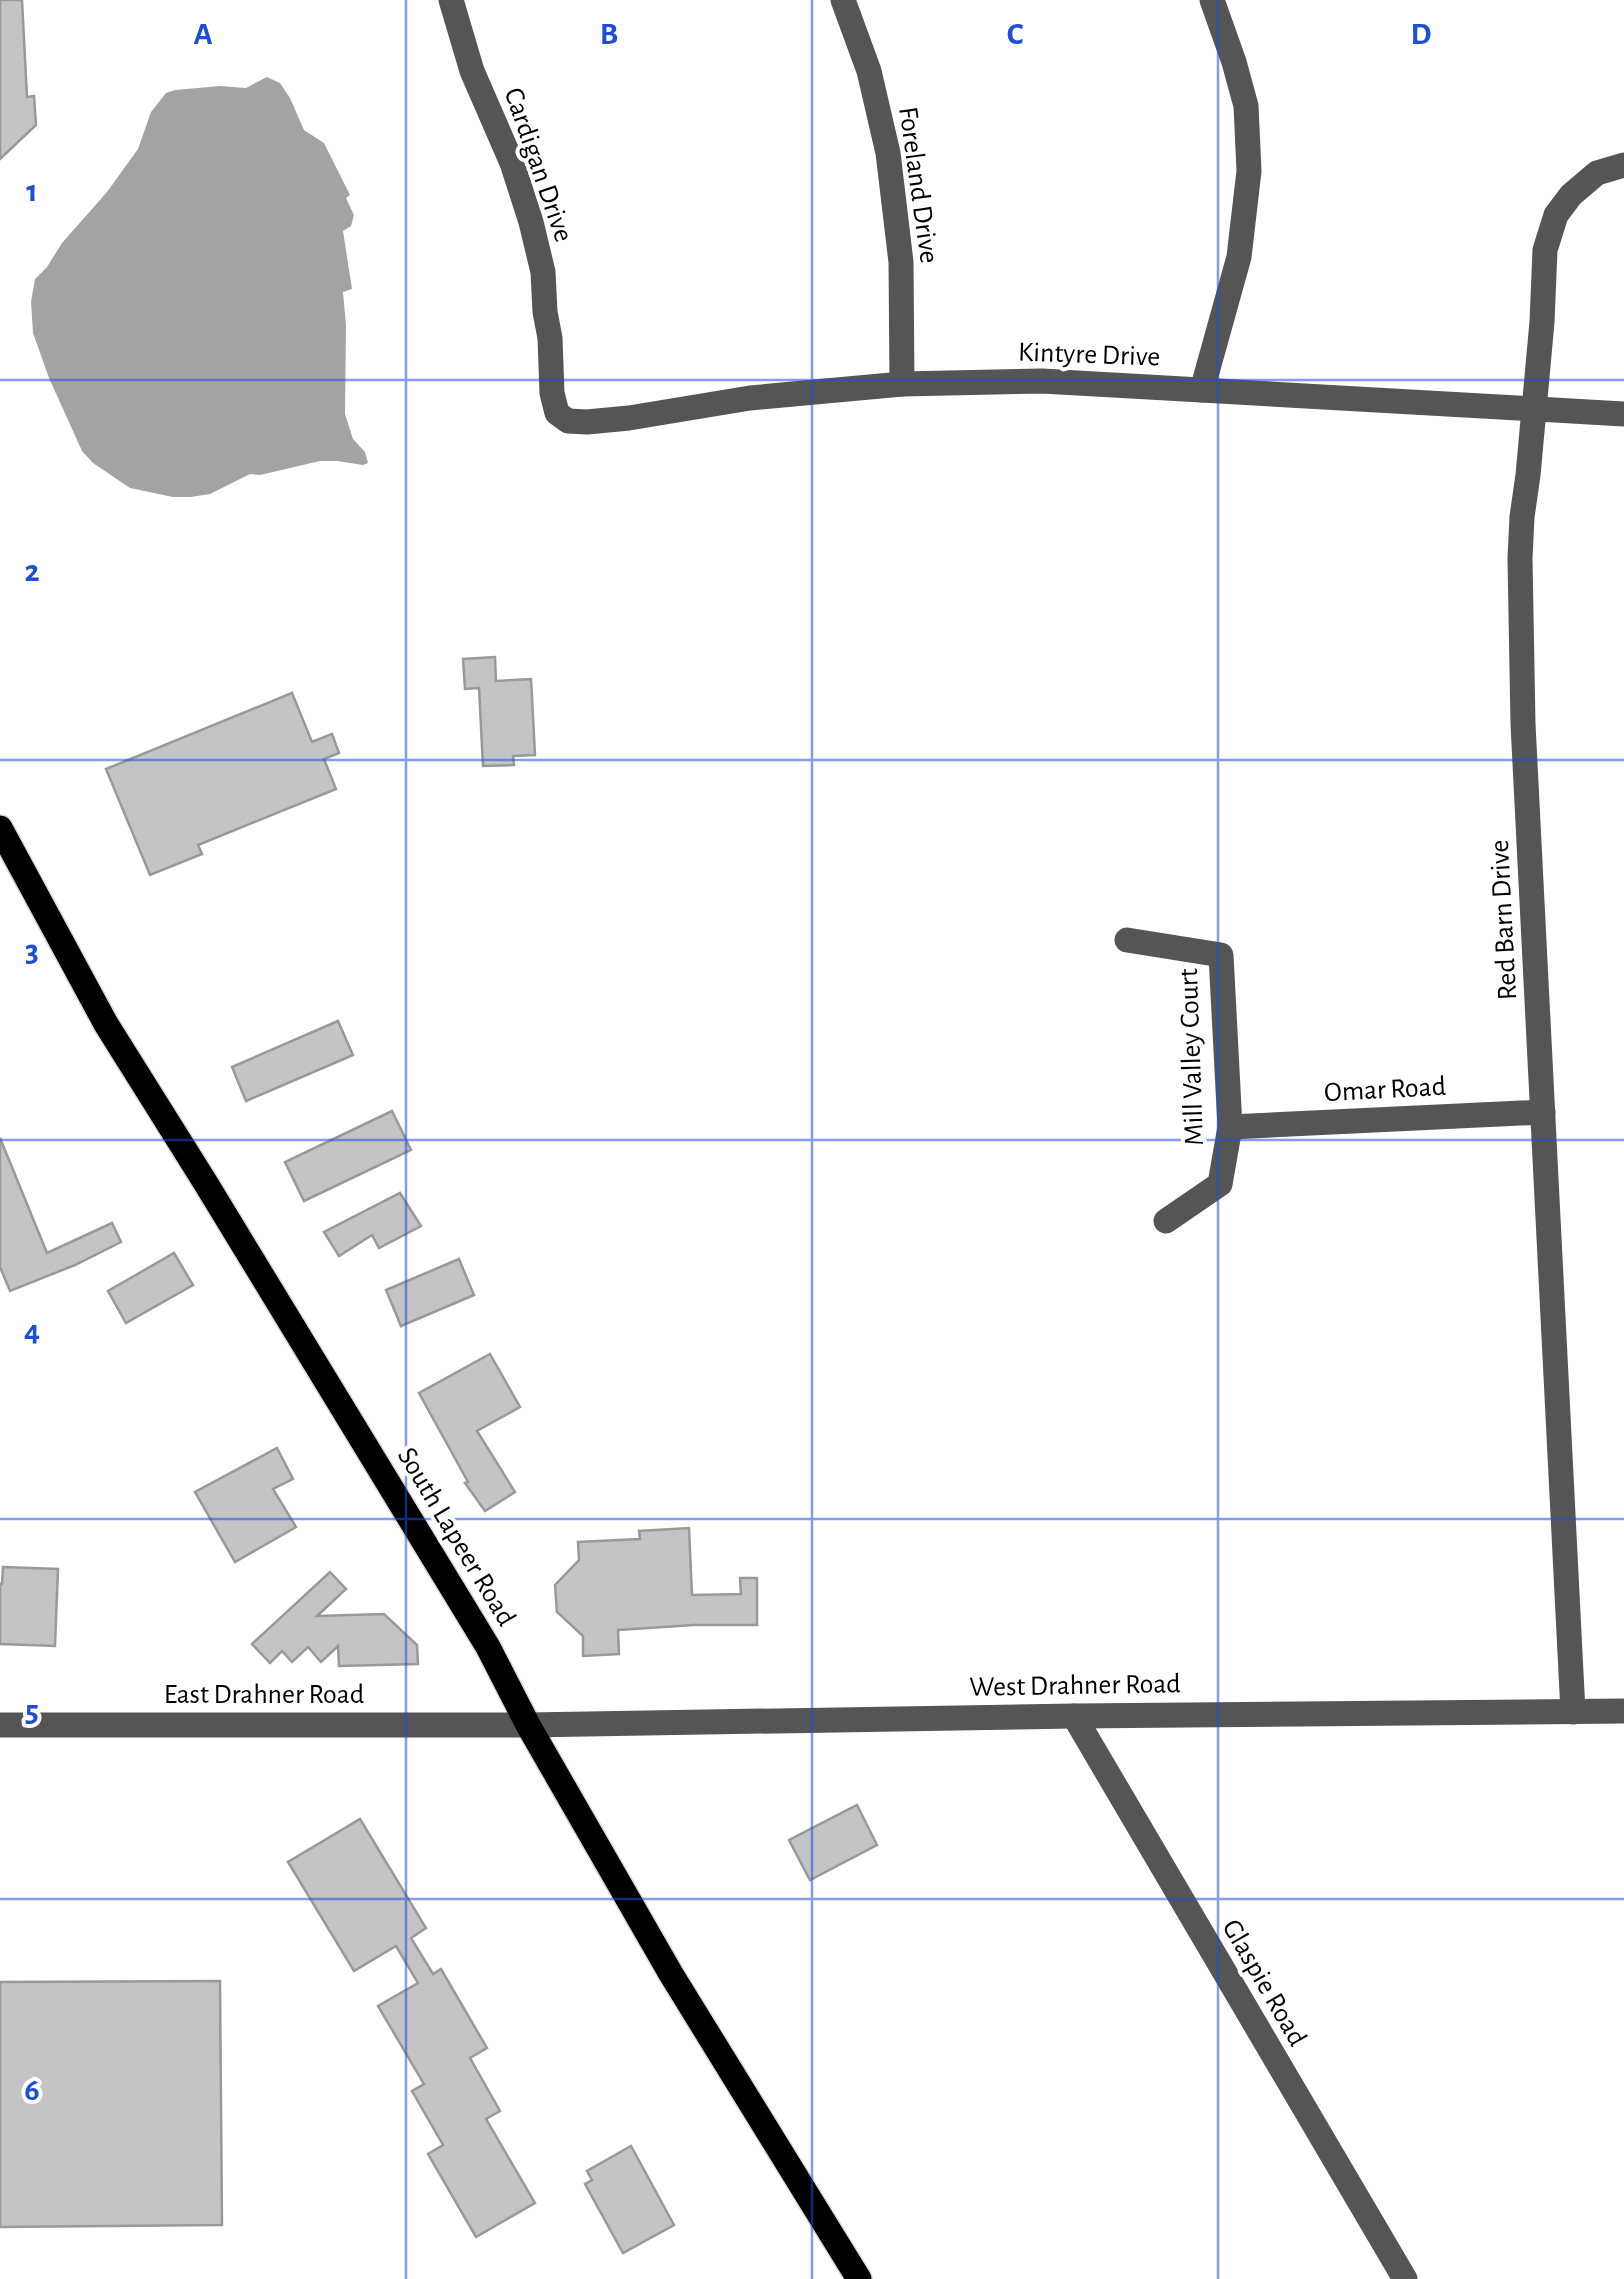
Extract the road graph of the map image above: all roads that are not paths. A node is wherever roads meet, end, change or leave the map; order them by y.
1 (450, 0) edge
2 (843, 0) edge
3 (1212, 0) edge
4 (1624, 165) edge
5 (902, 384) junction
6 (1202, 390) junction
7 (1533, 408) junction
8 (557, 413) joint
9 (1624, 414) edge
10 (0, 828) edge
11 (1126, 940) dead end
12 (1543, 1112) junction
13 (1230, 1127) junction
14 (1166, 1222) dead end
15 (1624, 1711) edge
16 (1573, 1712) junction
17 (1074, 1716) junction
18 (0, 1724) edge
19 (528, 1725) junction
20 (859, 2279) edge
21 (1405, 2279) edge

1 - 8 street, Cardigan Drive
2 - 5 street, Foreland Drive
3 - 6 street
4 - 7 street, Red Barn Drive
5 - 6 street, Kintyre Drive
5 - 8 street, Kintyre Drive
6 - 7 street, Kintyre Drive
7 - 9 street, Kintyre Drive
7 - 12 street, Red Barn Drive
10 - 19 main road, South Lapeer Road
11 - 13 street, Mill Valley Court
12 - 13 street, Omar Road
12 - 16 street, Red Barn Drive
13 - 14 street, Mill Valley Court
15 - 16 street, West Drahner Road
16 - 17 street, West Drahner Road
17 - 19 street, West Drahner Road
17 - 21 street, Glaspie Road
18 - 19 street, East Drahner Road
19 - 20 main road, South Lapeer Road

